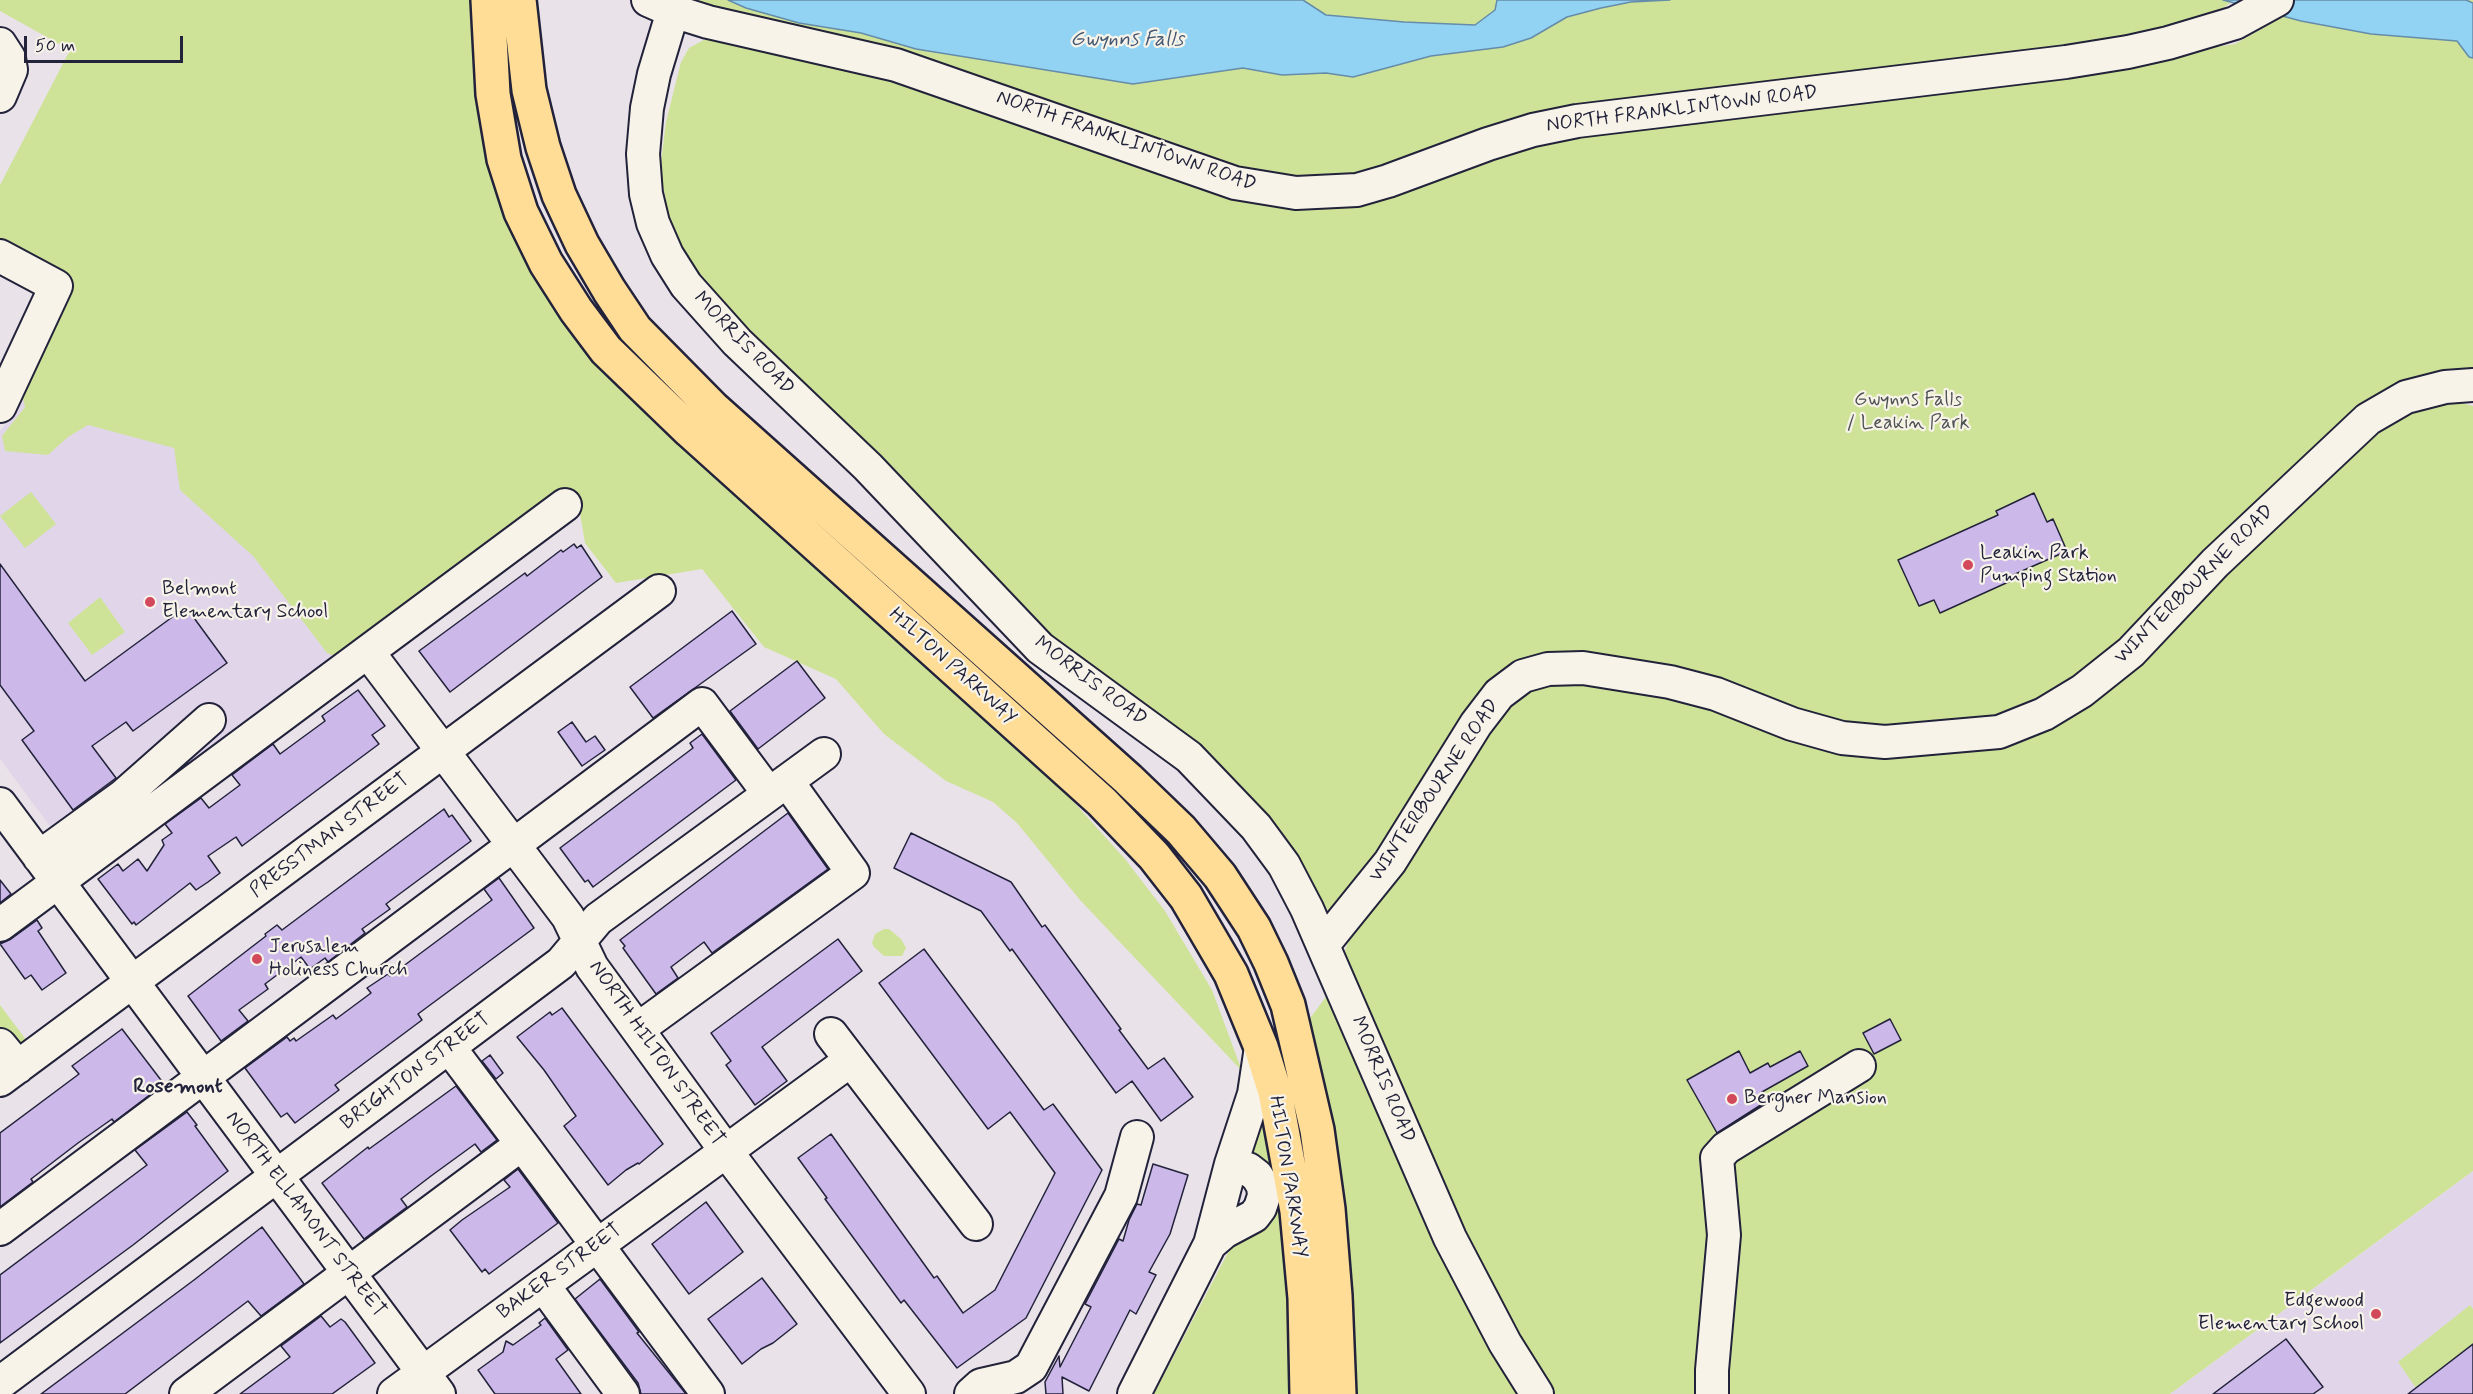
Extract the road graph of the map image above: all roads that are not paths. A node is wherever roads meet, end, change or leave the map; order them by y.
1 (488, 0) edge
2 (519, 0) edge
3 (660, 6) edge
4 (2264, 7) edge
5 (5, 51) edge
6 (0, 96) edge
7 (0, 256) edge
8 (2473, 385) edge
9 (0, 406) edge
10 (565, 505) dead end
11 (659, 591) dead end
12 (368, 652) junction
13 (209, 720) dead end
14 (443, 751) junction
15 (824, 754) dead end
16 (778, 787) junction
17 (0, 804) edge
18 (514, 845) junction
19 (39, 857) junction
20 (57, 883) junction
21 (0, 926) edge
22 (580, 941) junction
23 (1323, 945) junction
24 (131, 983) junction
25 (638, 1029) junction
26 (831, 1034) dead end
27 (449, 1047) junction
28 (1261, 1047) junction
29 (851, 1060) junction
30 (6, 1064) edge
31 (1859, 1066) dead end
32 (203, 1077) junction
33 (1137, 1137) dead end
34 (522, 1144) junction
35 (726, 1151) junction
36 (277, 1175) junction
37 (975, 1224) dead end
38 (0, 1229) edge
39 (597, 1246) junction
40 (349, 1273) junction
41 (543, 1285) junction
42 (5, 1368) edge
43 (430, 1383) edge
44 (186, 1394) edge
45 (394, 1394) edge
46 (623, 1394) edge
47 (708, 1394) edge
48 (909, 1394) edge
49 (971, 1394) edge
50 (1134, 1394) edge
51 (1307, 1394) edge
52 (1339, 1394) edge
53 (1537, 1394) edge
54 (1712, 1394) edge

1 - 28 main road, HILTON PARKWAY
2 - 52 main road, HILTON PARKWAY
3 - 4 street, NORTH FRANKLINTOWN ROAD
3 - 23 street, MORRIS ROAD
5 - 6 street
7 - 9 street
8 - 23 street, WINTERBOURNE ROAD
10 - 12 street
11 - 14 street, PRESSTMAN STREET
12 - 14 street, NORTH HILTON STREET
12 - 20 street
13 - 19 street
14 - 18 street, NORTH HILTON STREET
14 - 24 street, PRESSTMAN STREET
15 - 16 street, BRIGHTON STREET
16 - 18 street
16 - 22 street, BRIGHTON STREET
16 - 25 street
17 - 19 street, NORTH ELLAMONT STREET
18 - 22 street, NORTH HILTON STREET
18 - 32 street
19 - 20 street, NORTH ELLAMONT STREET
20 - 21 street
20 - 24 street, NORTH ELLAMONT STREET
22 - 25 street, NORTH HILTON STREET
22 - 27 street, BRIGHTON STREET
23 - 53 street, MORRIS ROAD
24 - 30 street, PRESSTMAN STREET
24 - 32 street, NORTH ELLAMONT STREET
25 - 35 street, NORTH HILTON STREET
26 - 29 street
27 - 34 street
27 - 36 street, BRIGHTON STREET
28 - 50 street
28 - 51 main road, HILTON PARKWAY
29 - 35 street, BAKER STREET
29 - 37 street
31 - 54 street
32 - 36 street, NORTH ELLAMONT STREET
32 - 38 street
33 - 49 street
34 - 39 street
34 - 40 street
35 - 39 street, BAKER STREET
35 - 48 street, NORTH HILTON STREET
36 - 40 street, NORTH ELLAMONT STREET
36 - 42 street, BRIGHTON STREET
39 - 41 street, BAKER STREET
39 - 47 street
40 - 43 street, NORTH ELLAMONT STREET
40 - 44 street
41 - 43 street, BAKER STREET
41 - 46 street
43 - 45 street, BAKER STREET

